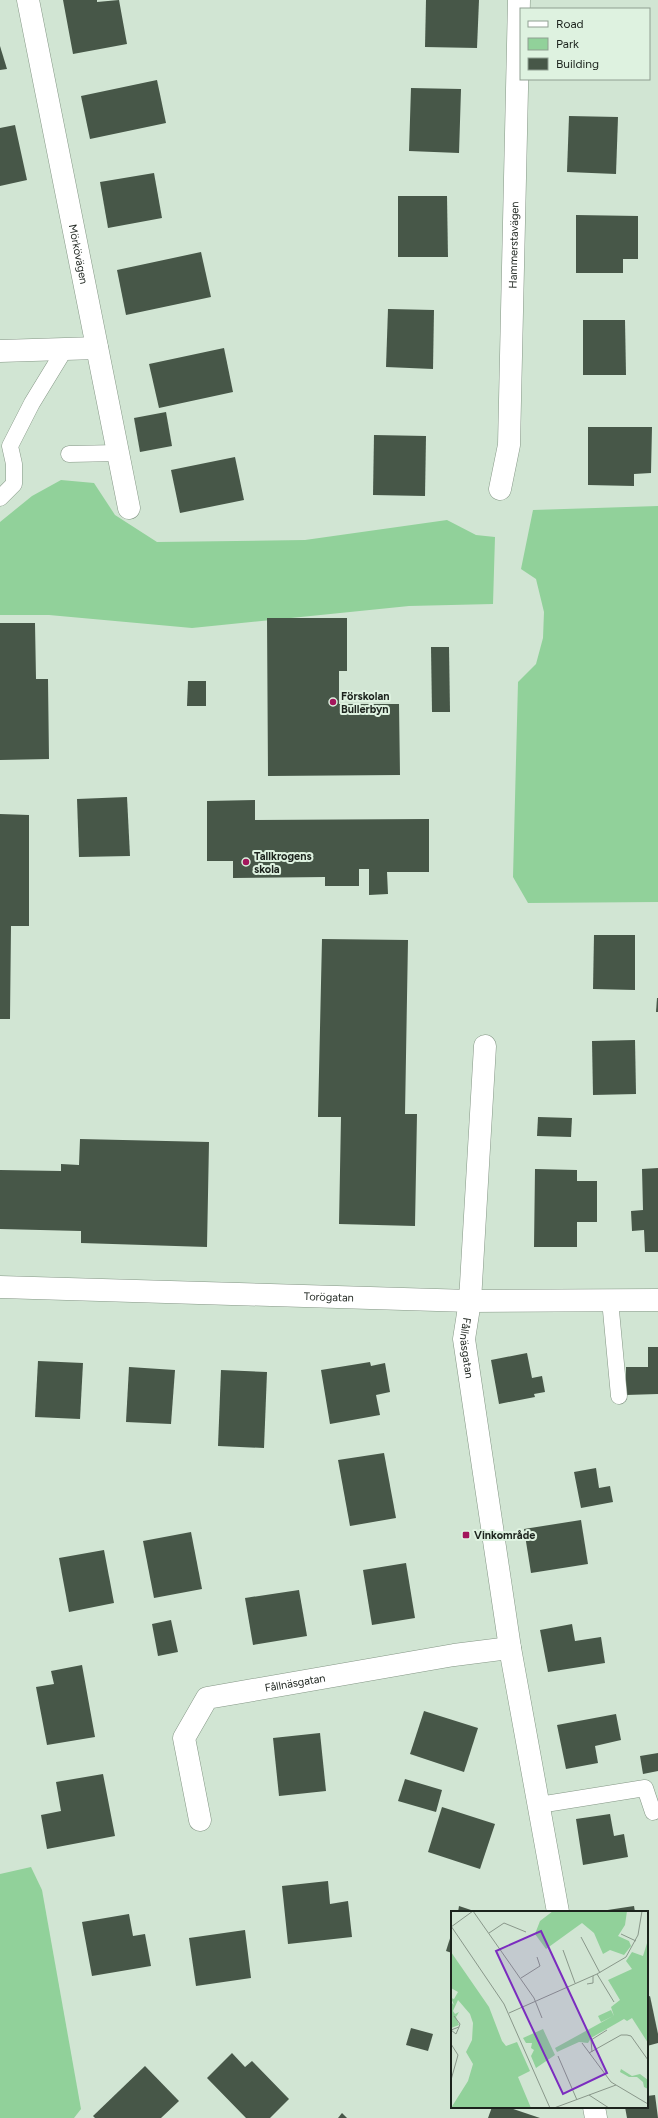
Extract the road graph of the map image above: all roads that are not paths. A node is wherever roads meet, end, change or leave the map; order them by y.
1 (28, 0) edge
2 (519, 0) edge
3 (97, 348) junction
4 (66, 349) junction
5 (0, 352) edge
6 (118, 453) junction
7 (69, 454) dead end
8 (500, 489) dead end
9 (0, 498) edge
10 (129, 508) dead end
11 (485, 1046) dead end
12 (0, 1287) edge
13 (610, 1300) junction
14 (658, 1300) edge
15 (470, 1301) junction
16 (619, 1396) dead end
17 (510, 1648) junction
18 (539, 1805) junction
19 (653, 1812) dead end
20 (200, 1820) dead end
21 (558, 1911) edge
22 (594, 2108) edge
23 (596, 2118) edge

1 - 3 street, Mörkövägen
2 - 8 street, Hammerstavägen
3 - 4 street
3 - 6 street, Mörkövägen
4 - 5 street
4 - 9 lane
6 - 7 lane
6 - 10 street, Mörkövägen
11 - 15 street, Fållnäsgatan
12 - 15 street, Torögatan
13 - 14 street, Torögatan
13 - 15 street, Torögatan
13 - 16 lane
15 - 17 street, Fållnäsgatan
17 - 18 street, Fållnäsgatan
17 - 20 street, Fållnäsgatan
18 - 19 lane
18 - 21 street, Fållnäsgatan
22 - 23 street

